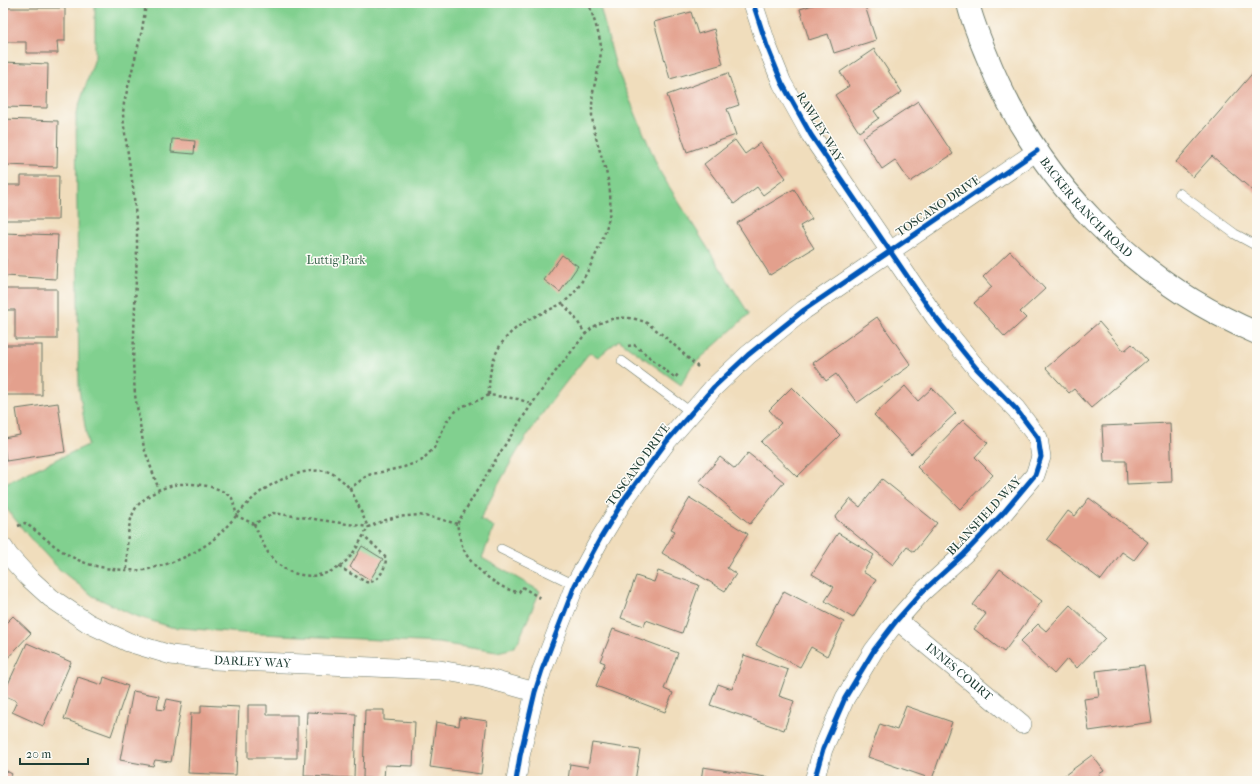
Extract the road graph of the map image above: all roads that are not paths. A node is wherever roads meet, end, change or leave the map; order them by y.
1 (752, 3) edge
2 (968, 3) edge
3 (1037, 151) junction
4 (1179, 193) dead end
5 (1257, 246) edge
6 (889, 251) junction
7 (1257, 333) edge
8 (622, 361) dead end
9 (692, 412) junction
10 (3, 547) edge
11 (501, 549) dead end
12 (575, 585) junction
13 (897, 620) junction
14 (535, 692) junction
15 (1022, 724) dead end
16 (516, 781) edge
17 (814, 781) edge

1 - 6 street, RAWLEY WAY
2 - 3 street, BACKER RANCH ROAD
3 - 6 street, TOSCANO DRIVE
3 - 7 street, BACKER RANCH ROAD
4 - 5 lane
6 - 9 street, TOSCANO DRIVE
6 - 13 street, BLANSFIELD WAY
8 - 9 lane
9 - 12 street, TOSCANO DRIVE
10 - 14 street, DARLEY WAY
11 - 12 lane
12 - 14 street, TOSCANO DRIVE
13 - 15 street, INNES COURT
13 - 17 street, BLANSFIELD WAY
14 - 16 street, TOSCANO DRIVE

